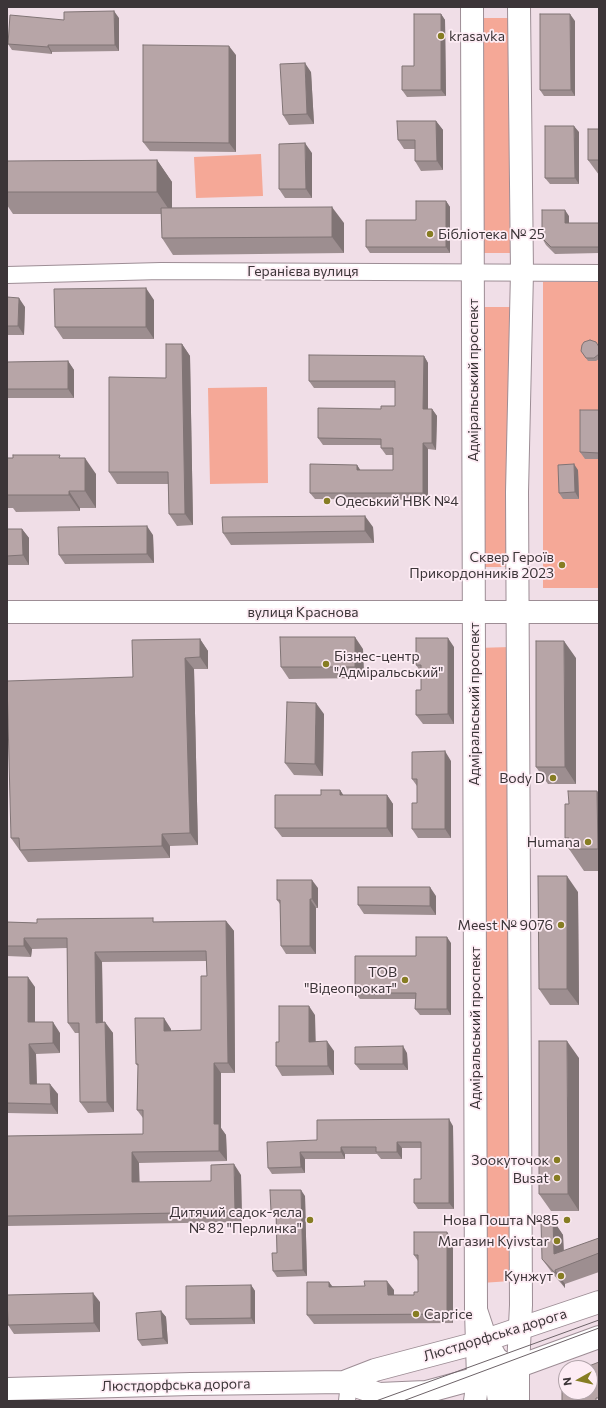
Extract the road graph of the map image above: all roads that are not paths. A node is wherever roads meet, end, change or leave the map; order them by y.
1 (472, 7) edge
2 (519, 7) edge
3 (473, 272) junction
4 (522, 272) junction
5 (599, 273) edge
6 (7, 275) edge
7 (7, 612) edge
8 (473, 612) junction
9 (599, 612) edge
10 (517, 613) junction
11 (599, 1302) edge
12 (520, 1329) junction
13 (599, 1337) edge
14 (481, 1341) junction
15 (500, 1372) junction
16 (7, 1389) edge
17 (347, 1389) edge
18 (384, 1397) edge
19 (405, 1401) edge
20 (475, 1401) edge
21 (483, 1401) edge
22 (499, 1401) edge
23 (518, 1401) edge

1 - 3 main road, Адміральський проспект
2 - 4 main road
3 - 4 street, Геранієва вулиця
3 - 6 street, Геранієва вулиця
3 - 8 main road, Адміральський проспект
4 - 5 street, Геранієва вулиця
4 - 10 main road
7 - 8 main road, вулиця Краснова
8 - 10 main road, вулиця Краснова
8 - 14 main road, Адміральський проспект
9 - 10 main road, вулиця Краснова
10 - 12 main road
11 - 12 main road, Люстдорфська дорога
12 - 14 main road, Люстдорфська дорога
12 - 15 main road
13 - 15 main road, Люстдорфська дорога
14 - 15 main road
14 - 15 main road
14 - 17 main road, Люстдорфська дорога
15 - 18 main road, Люстдорфська дорога
15 - 20 main road
15 - 21 main road
15 - 22 main road
15 - 23 main road
16 - 17 main road, Люстдорфська дорога
17 - 18 main road, Люстдорфська дорога
18 - 19 main road

